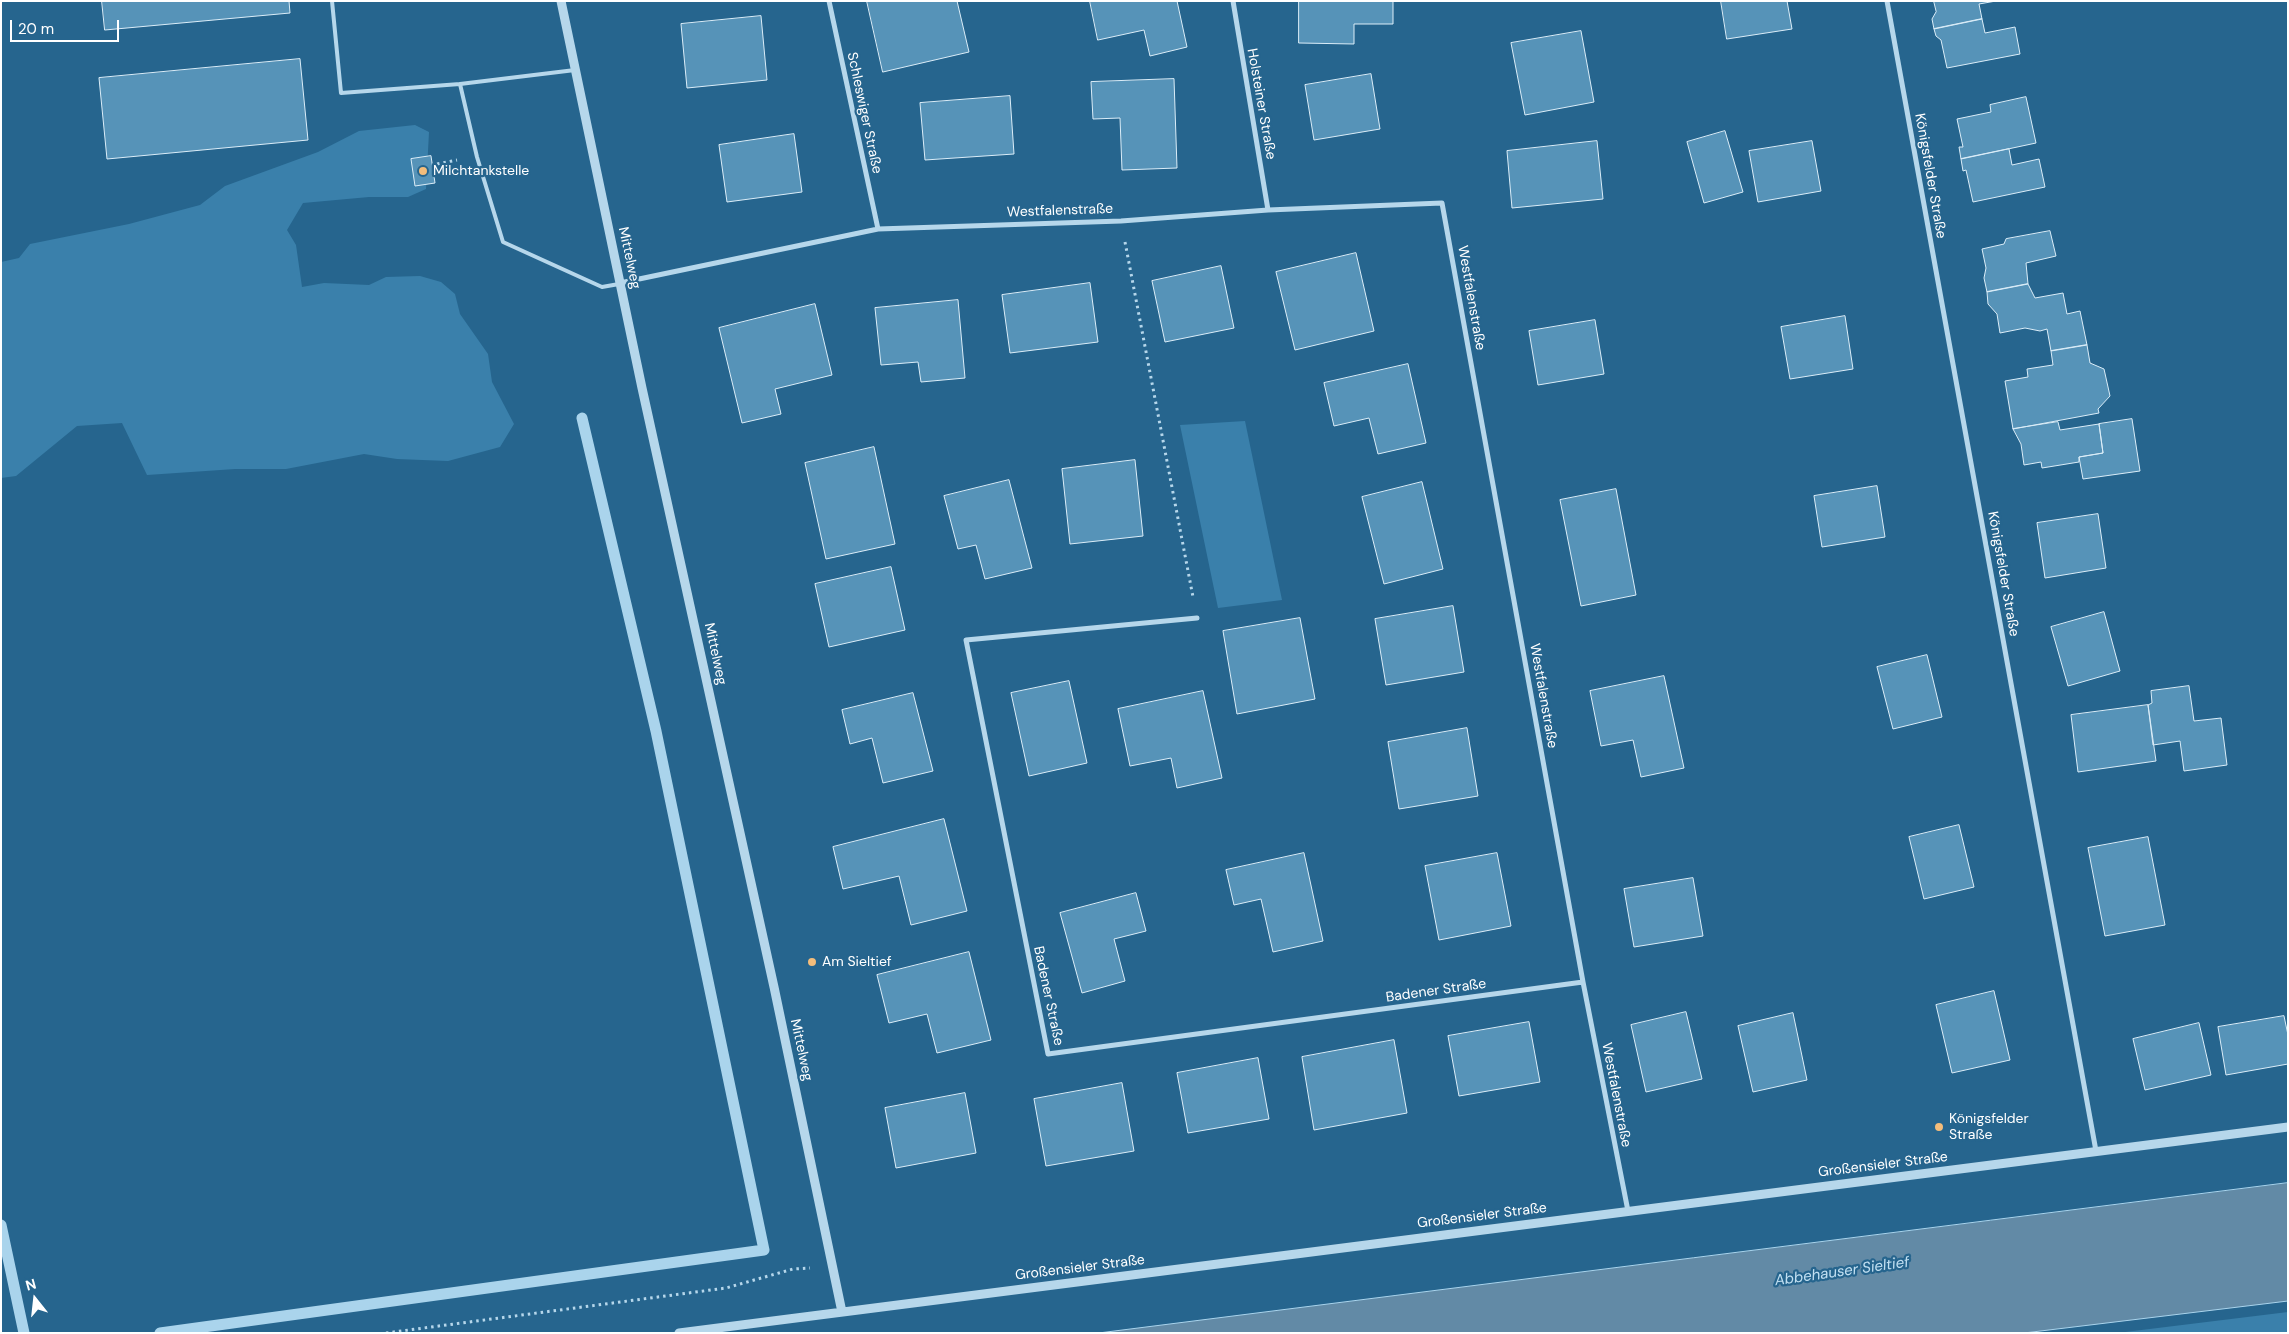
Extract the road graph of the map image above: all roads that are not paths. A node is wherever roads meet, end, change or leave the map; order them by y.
1 (332, 1) edge
2 (561, 1) edge
3 (829, 1) edge
4 (1232, 1) edge
5 (1887, 1) edge
6 (576, 70) junction
7 (460, 84) junction
8 (1268, 210) junction
9 (878, 229) junction
10 (620, 284) junction
11 (1197, 618) road end
12 (1583, 982) junction
13 (2288, 1127) edge
14 (2096, 1152) junction
15 (1628, 1211) junction
16 (842, 1312) junction
17 (679, 1333) edge

1 - 7 lane
2 - 6 street, Mittelweg
3 - 9 street, Schleswiger Straße
4 - 8 street, Holsteiner Straße
5 - 14 street, Königsfelder Straße
6 - 7 lane
6 - 10 street, Mittelweg
7 - 10 lane
8 - 9 street, Westfalenstraße
8 - 12 street, Westfalenstraße
9 - 10 street, Westfalenstraße
10 - 16 street, Mittelweg
11 - 12 street, Badener Straße
12 - 15 street, Westfalenstraße
13 - 14 street, Großensieler Straße
14 - 15 street, Großensieler Straße
15 - 16 street, Großensieler Straße
16 - 17 street, Großensieler Straße

